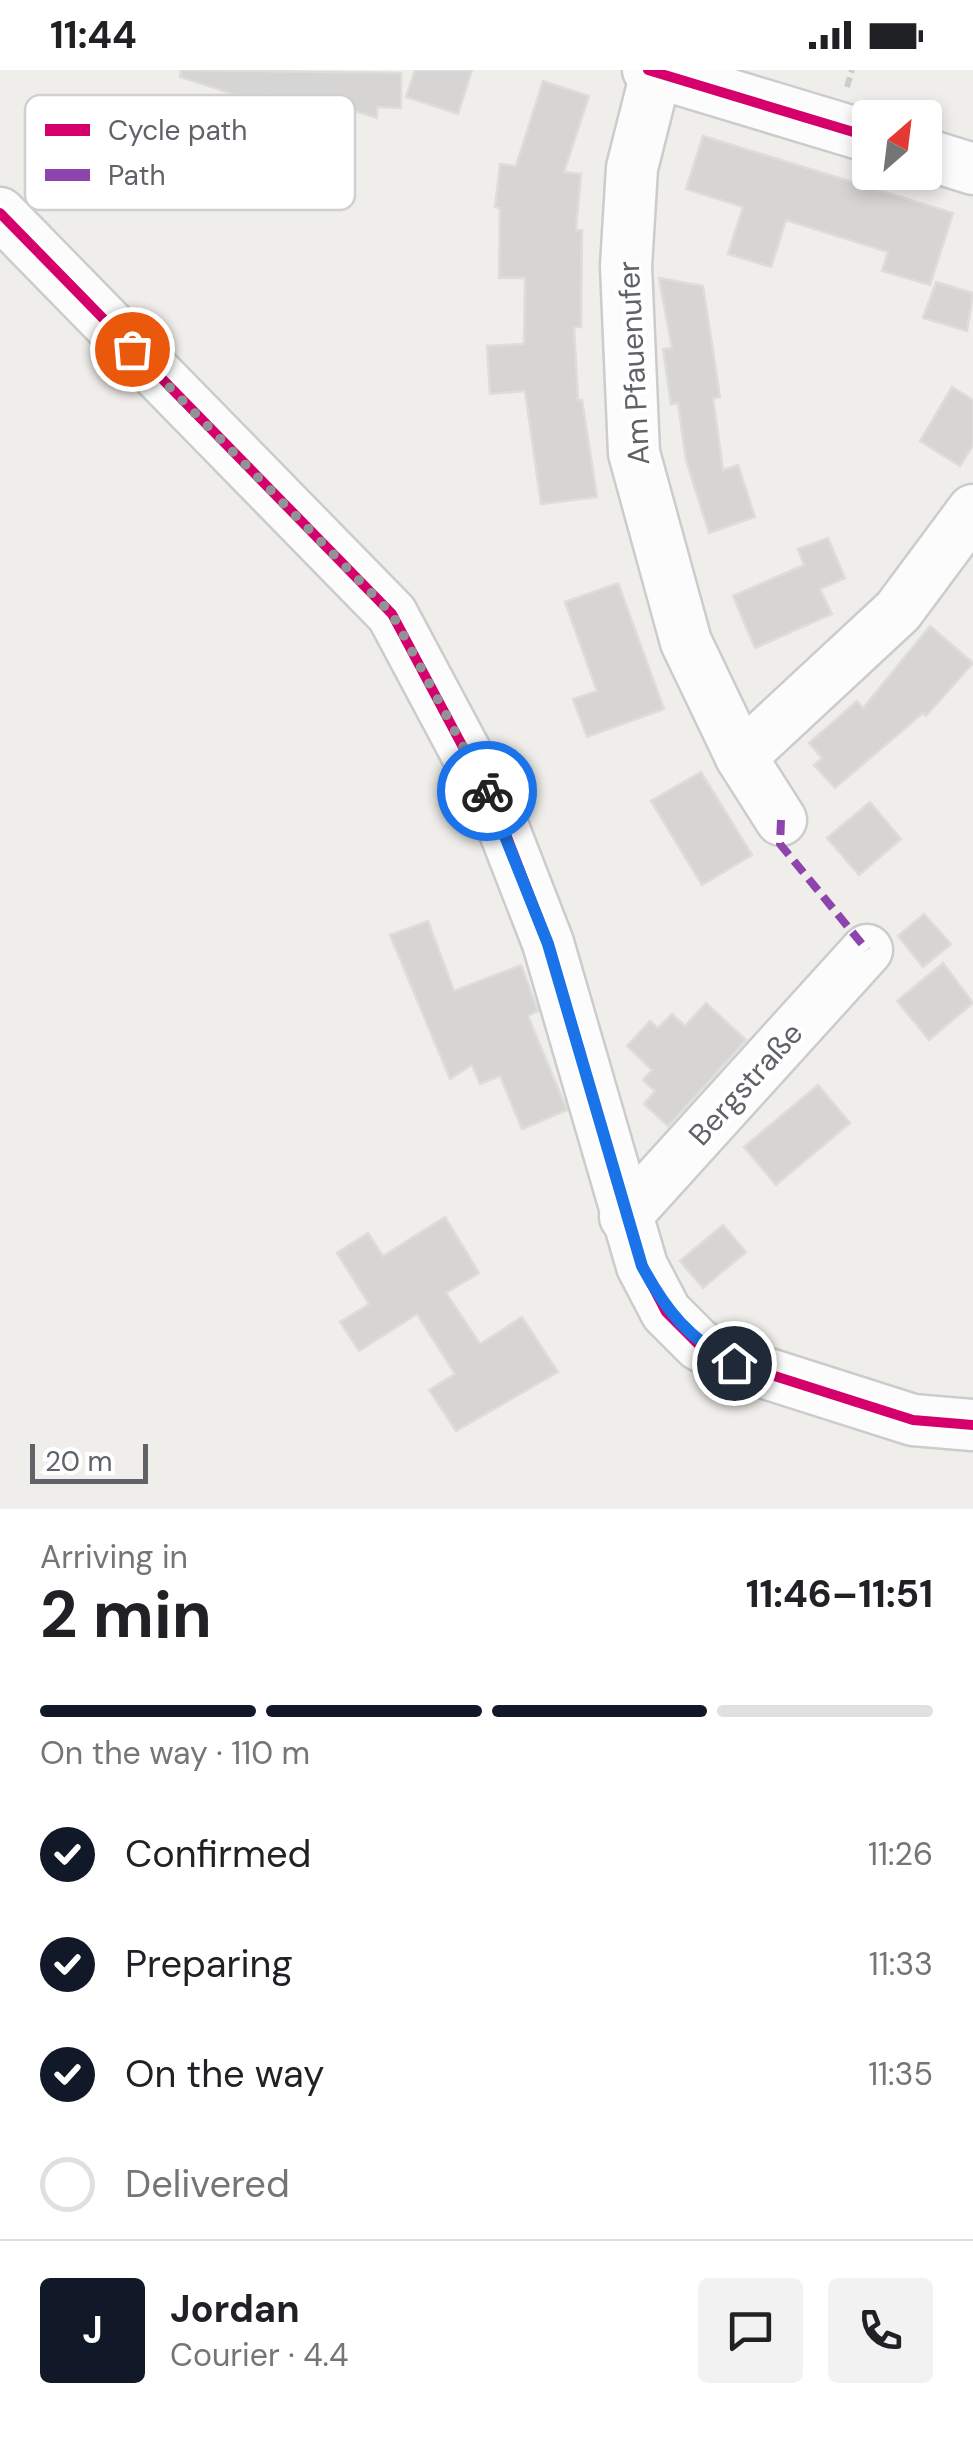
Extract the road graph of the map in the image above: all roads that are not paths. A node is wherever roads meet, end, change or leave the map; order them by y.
1 (652, 71) edge
2 (852, 132) edge
3 (942, 159) edge
4 (973, 168) edge
5 (0, 212) edge
6 (973, 510) edge
7 (741, 757) junction
8 (781, 820) dead end
9 (866, 950) dead end
10 (625, 1217) junction
11 (973, 1425) edge

1 - 2 street, Am Pfauenufer
1 - 7 street, Am Pfauenufer
3 - 4 street
5 - 10 street
6 - 7 street
7 - 8 street, Am Pfauenufer
9 - 10 street, Bergstraße
10 - 11 street

